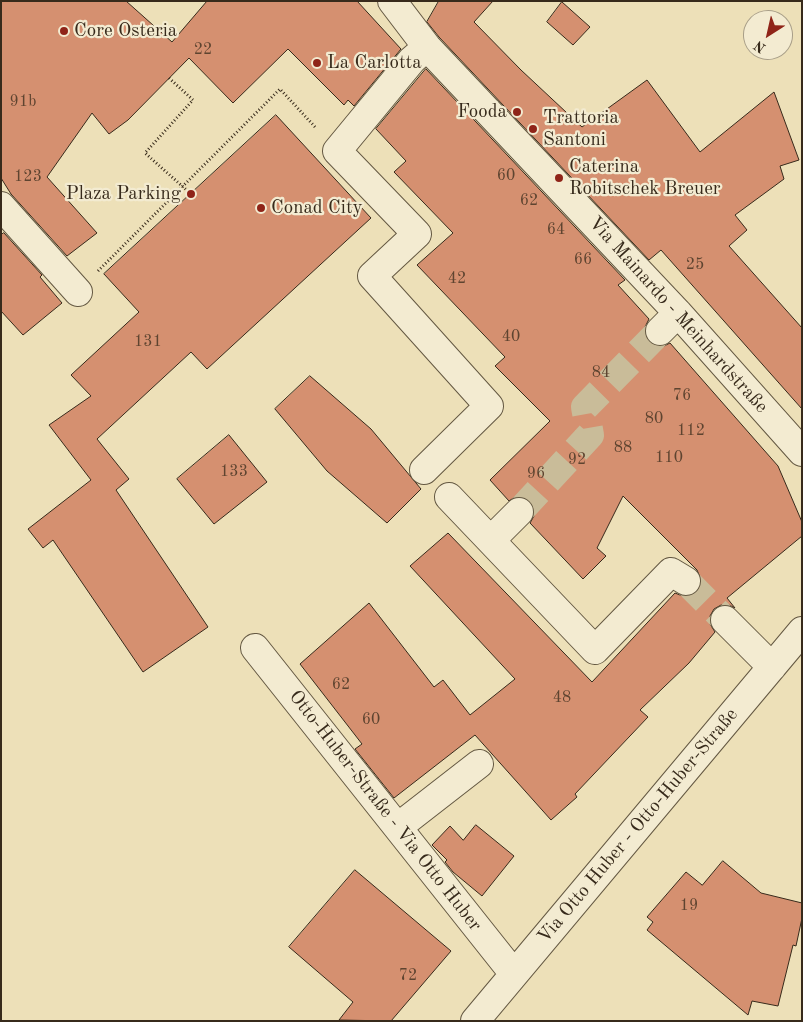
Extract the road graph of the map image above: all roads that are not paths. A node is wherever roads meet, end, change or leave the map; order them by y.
1 (392, 1) edge
2 (427, 47) junction
3 (1, 206) edge
4 (78, 292) road end
5 (802, 452) edge
6 (424, 470) dead end
7 (450, 497) dead end
8 (518, 512) tunnel mouth
9 (491, 540) junction
10 (686, 581) tunnel mouth
11 (725, 620) tunnel mouth
12 (802, 632) edge
13 (255, 648) dead end
14 (772, 667) junction
15 (479, 764) dead end
16 (398, 827) junction
17 (514, 974) junction
18 (475, 1021) edge

1 - 2 street, Via Mainardo - Meinhardstraße
2 - 5 street, Via Mainardo - Meinhardstraße
2 - 6 street
3 - 4 street
7 - 9 street
8 - 9 street
9 - 10 street
11 - 14 street
12 - 14 street, Via Otto Huber - Otto-Huber-Straße
13 - 16 street, Otto-Huber-Straße - Via Otto Huber
14 - 17 street, Via Otto Huber - Otto-Huber-Straße
15 - 16 street
16 - 17 street, Otto-Huber-Straße - Via Otto Huber
17 - 18 street, Via Otto Huber - Otto-Huber-Straße

